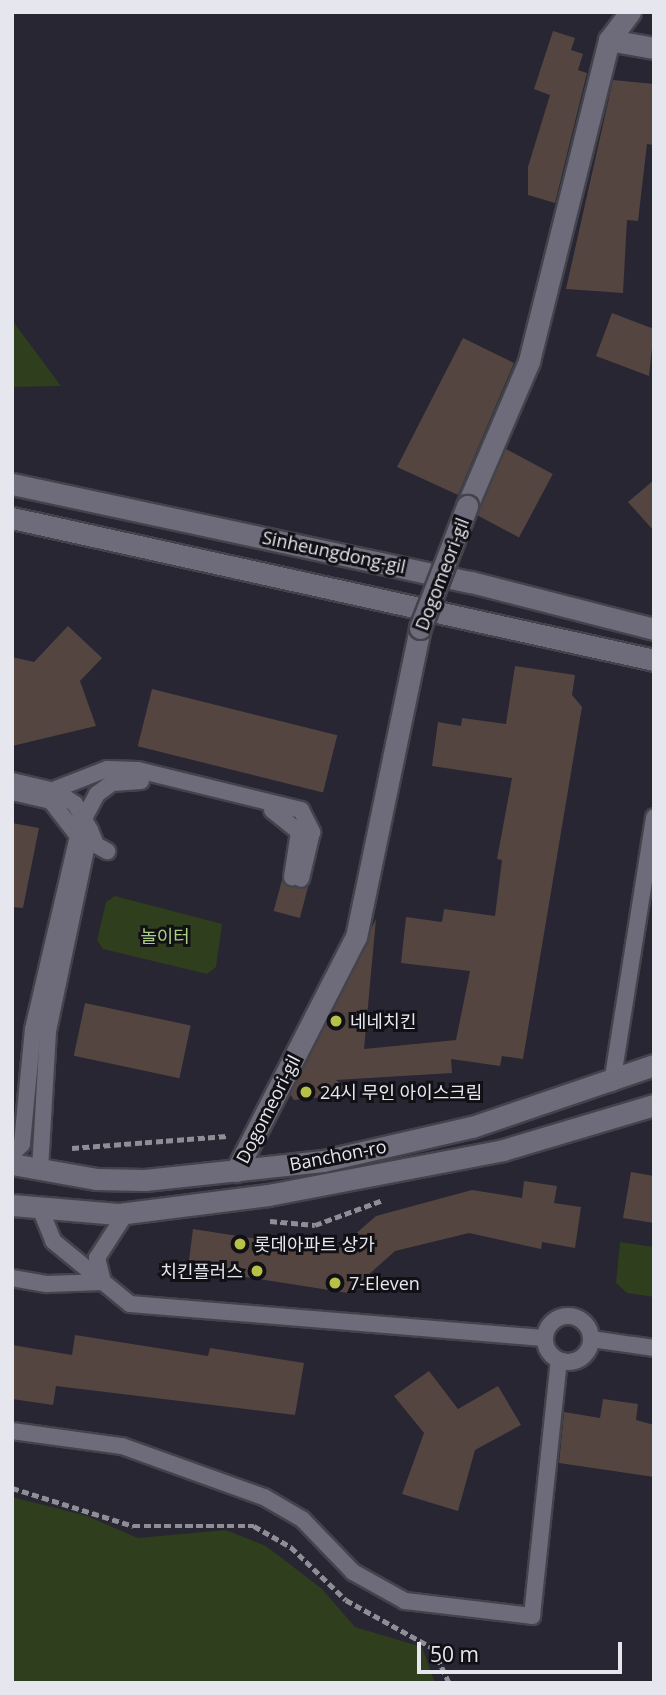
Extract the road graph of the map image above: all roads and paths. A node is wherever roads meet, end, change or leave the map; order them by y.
1 (630, 12) edge
2 (609, 40) junction
3 (654, 48) edge
4 (12, 484) edge
5 (12, 518) edge
6 (654, 629) edge
7 (654, 660) edge
8 (12, 781) edge
9 (55, 791) junction
10 (19, 794) edge
11 (654, 817) edge
12 (84, 828) junction
13 (107, 851) dead end
14 (654, 1065) edge
15 (612, 1083) junction
16 (654, 1105) edge
17 (12, 1154) edge
18 (12, 1164) edge
19 (40, 1169) junction
20 (236, 1171) junction
21 (12, 1205) edge
22 (40, 1208) junction
23 (126, 1213) junction
24 (12, 1278) edge
25 (103, 1282) junction
26 (544, 1338) junction
27 (592, 1339) junction
28 (654, 1348) edge
29 (559, 1361) junction
30 (12, 1431) edge
31 (12, 1488) edge
32 (449, 1683) edge

1 - 2 street, Dogomeori-gil
2 - 3 street
2 - 20 street, Dogomeori-gil, bridge
4 - 6 street, Sinheungdong-gil
5 - 7 street
8 - 9 lane
9 - 10 lane
9 - 12 lane
9 - 12 lane
10 - 12 lane
11 - 15 lane
12 - 13 lane
12 - 17 lane
12 - 19 lane
14 - 15 street, Banchon-ro
15 - 20 street, Banchon-ro
16 - 23 street, Banchon-ro
18 - 19 street, Banchon-ro
19 - 20 street, Banchon-ro
19 - 22 street
21 - 22 street, Banchon-ro
22 - 23 street, Banchon-ro
22 - 25 lane
23 - 25 lane
24 - 25 lane
25 - 26 lane
26 - 27 lane
26 - 29 lane
27 - 28 lane
27 - 29 lane
29 - 30 lane
31 - 32 path

